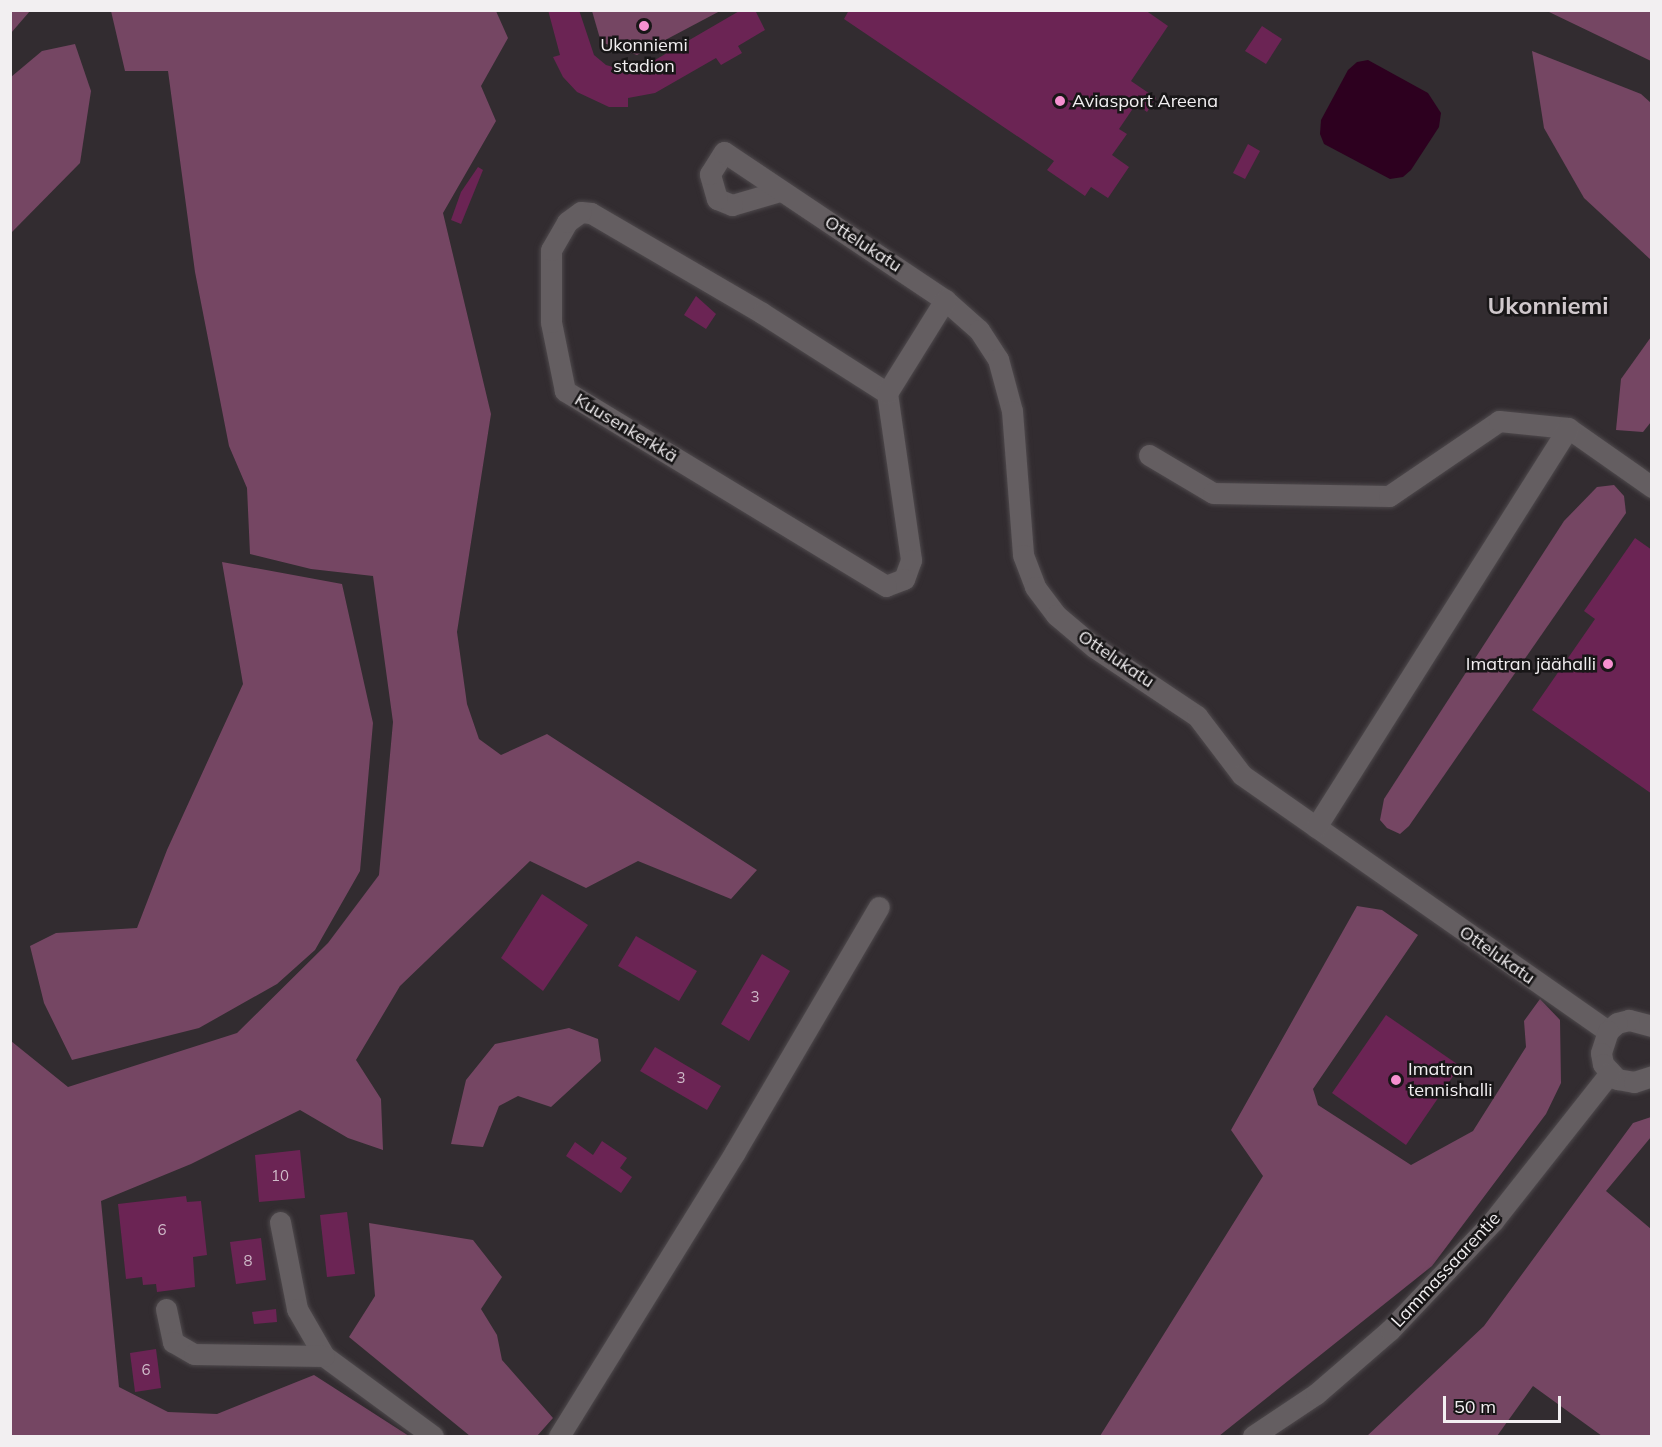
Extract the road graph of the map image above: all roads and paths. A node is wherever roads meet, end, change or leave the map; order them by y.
1 (780, 191) dead end
2 (945, 300) junction
3 (887, 393) junction
4 (1568, 428) junction
5 (1149, 456) dead end
6 (1652, 487) edge
7 (1316, 827) junction
8 (879, 907) dead end
9 (1652, 1026) edge
10 (1608, 1031) junction
11 (1610, 1073) junction
12 (1652, 1076) edge
13 (280, 1222) dead end
14 (166, 1309) dead end
15 (324, 1356) junction
16 (433, 1437) edge
17 (559, 1437) edge
18 (1253, 1437) edge

1 - 2 street, Ottelukatu
2 - 3 street
2 - 7 street, Ottelukatu
3 - 3 street, Kuusenkerkkä
4 - 5 street
4 - 6 street
4 - 7 street
7 - 10 street, Ottelukatu
8 - 17 street
9 - 10 street
10 - 11 street
11 - 12 street
11 - 18 street, Lammassaarentie
13 - 15 street
14 - 15 street
15 - 16 street

